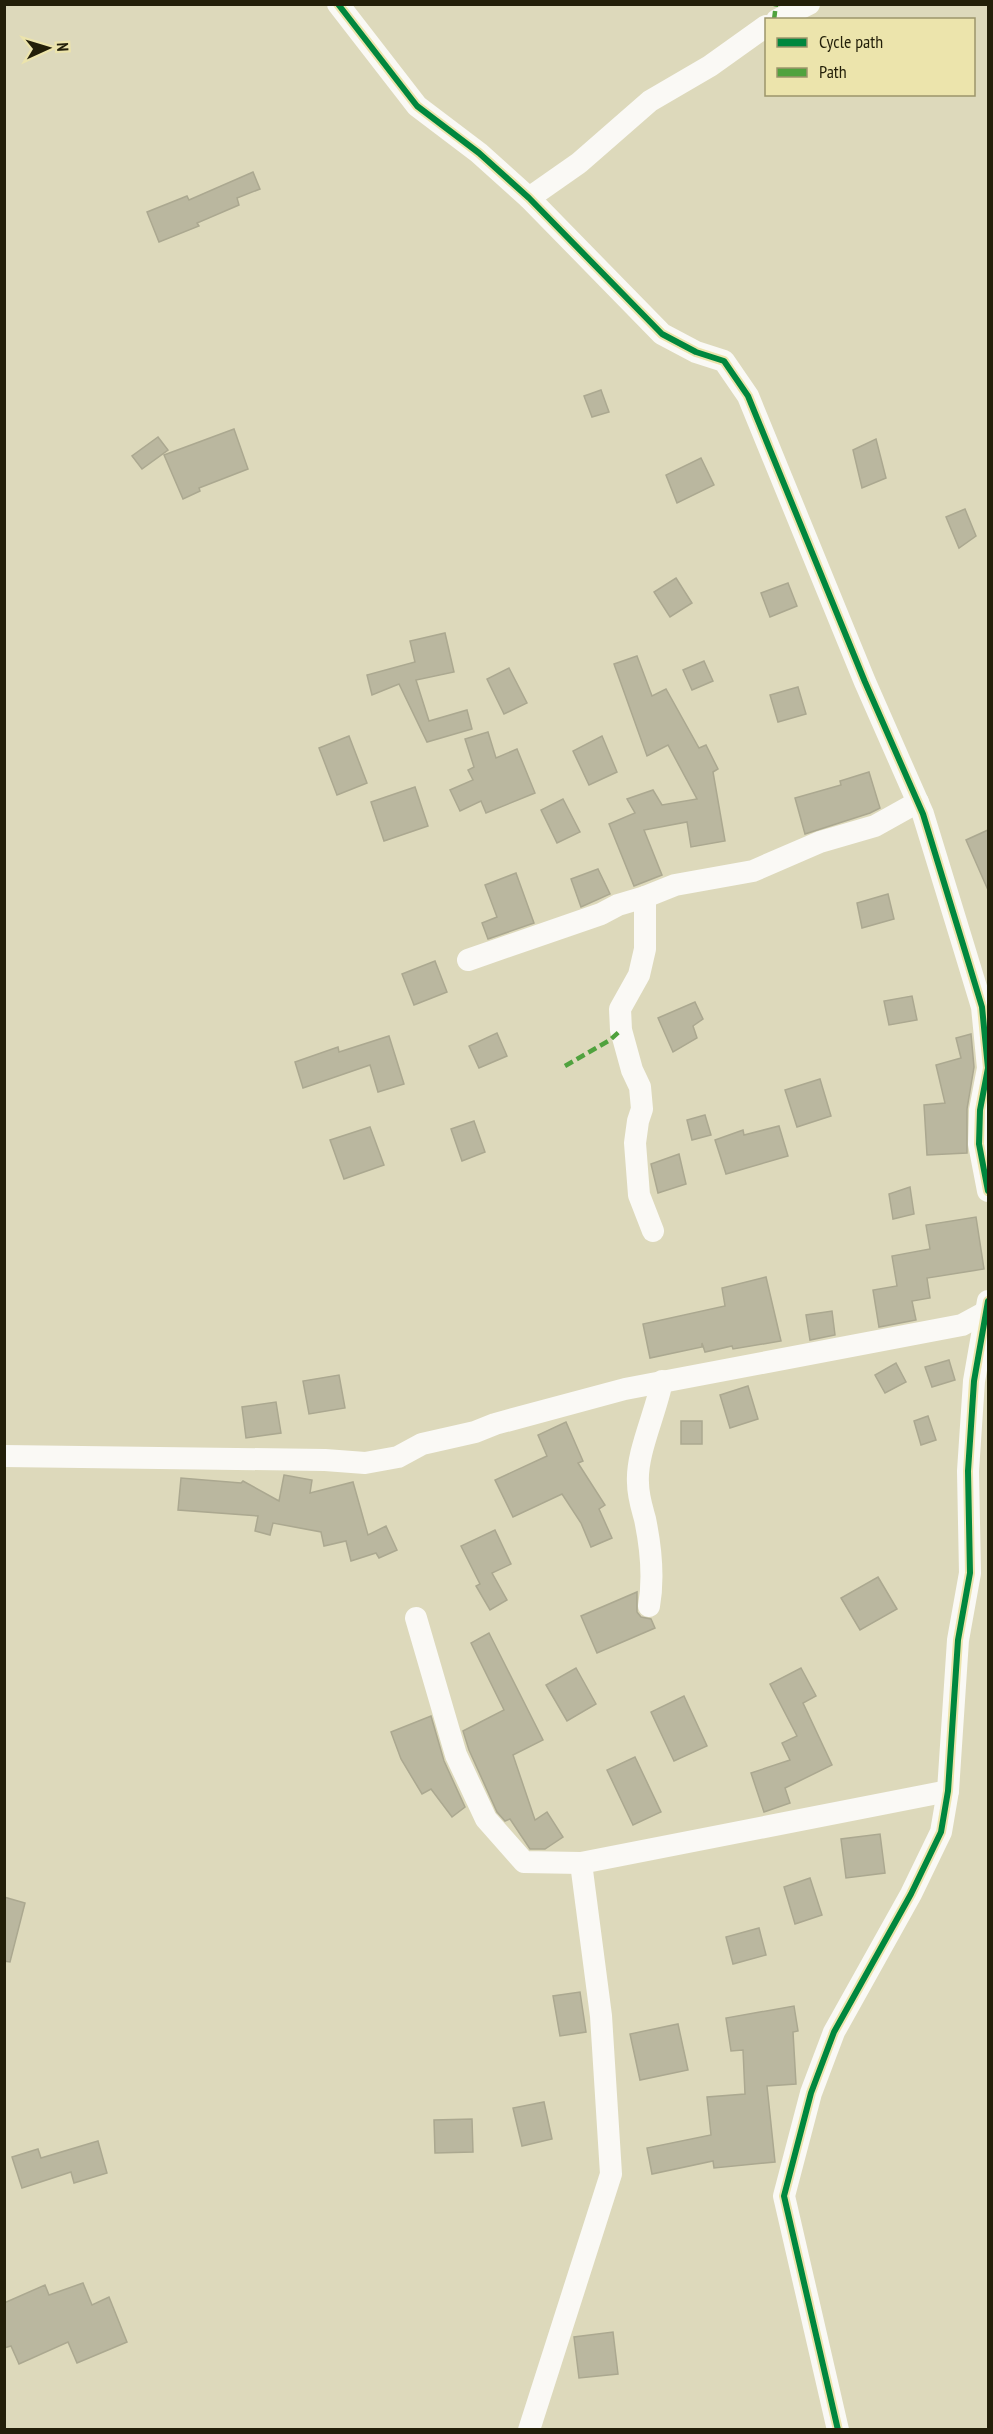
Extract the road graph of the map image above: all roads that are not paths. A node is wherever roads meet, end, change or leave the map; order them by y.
1 (338, 4) edge
2 (809, 4) edge
3 (781, 18) edge
4 (765, 27) edge
5 (529, 198) junction
6 (918, 802) junction
7 (645, 897) junction
8 (468, 960) dead end
9 (985, 1002) edge
10 (988, 1191) edge
11 (653, 1231) dead end
12 (988, 1307) edge
13 (662, 1381) junction
14 (4, 1456) edge
15 (649, 1606) dead end
16 (416, 1618) dead end
17 (948, 1791) junction
18 (581, 1863) junction
19 (529, 2430) edge
20 (837, 2430) edge

1 - 5 street
2 - 3 street
4 - 5 street
5 - 6 street
6 - 7 street
6 - 9 street
7 - 8 street
7 - 11 street
9 - 10 street
12 - 13 street
12 - 17 street
13 - 14 street
13 - 15 street
16 - 18 street
17 - 18 street
17 - 20 street
18 - 19 street

